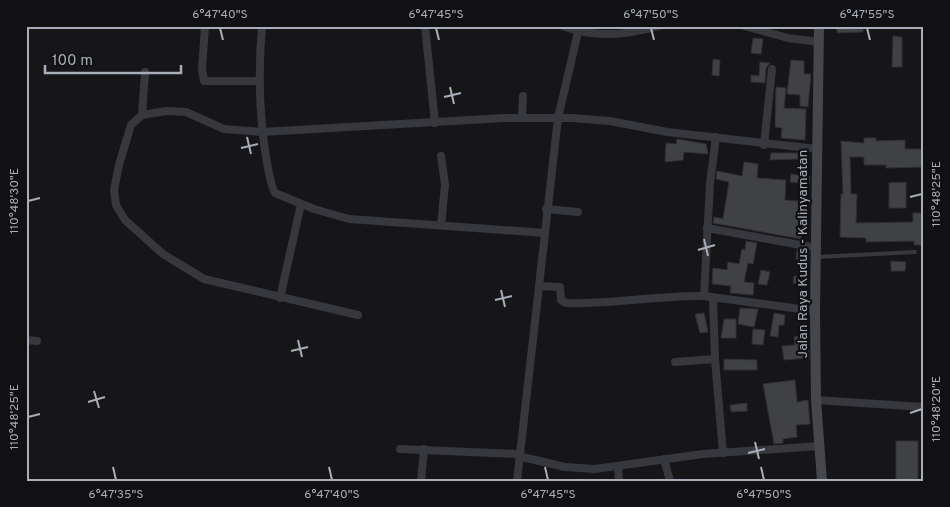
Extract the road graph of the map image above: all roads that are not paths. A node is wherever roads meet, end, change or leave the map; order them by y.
1 (205, 26) edge
2 (262, 26) edge
3 (425, 26) edge
4 (563, 26) edge
5 (659, 26) edge
6 (744, 26) edge
7 (820, 26) edge
8 (578, 32) junction
9 (819, 42) junction
10 (772, 69) dead end
11 (145, 72) dead end
12 (259, 81) junction
13 (523, 96) dead end
14 (142, 115) junction
15 (522, 117) junction
16 (558, 118) junction
17 (436, 123) junction
18 (262, 132) junction
19 (716, 137) junction
20 (764, 145) junction
21 (816, 149) junction
22 (441, 156) dead end
23 (301, 204) junction
24 (546, 209) junction
25 (578, 212) dead end
26 (441, 225) junction
27 (707, 228) junction
28 (545, 233) junction
29 (817, 252) junction
30 (915, 252) dead end
31 (539, 286) junction
32 (704, 296) junction
33 (280, 298) junction
34 (712, 299) junction
35 (816, 311) junction
36 (358, 315) dead end
37 (26, 340) edge
38 (38, 341) dead end
39 (714, 359) junction
40 (675, 362) dead end
41 (816, 400) junction
42 (924, 407) edge
43 (819, 446) junction
44 (400, 449) dead end
45 (424, 449) junction
46 (723, 452) junction
47 (518, 455) junction
48 (664, 459) junction
49 (618, 466) junction
50 (421, 481) edge
51 (516, 481) edge
52 (619, 481) edge
53 (670, 481) edge
54 (822, 481) edge

1 - 12 street
2 - 12 street
3 - 17 street
4 - 8 street
5 - 8 street
6 - 9 street
7 - 9 main road, Jalan Raya Kudus - Kalinyamatan
8 - 16 street
9 - 21 main road, Jalan Raya Kudus - Kalinyamatan
10 - 20 street
11 - 14 street
12 - 18 street
13 - 15 street
14 - 18 street
14 - 33 street
15 - 16 street
15 - 17 street
16 - 19 street
16 - 24 street
17 - 18 street
18 - 23 street
19 - 20 street
19 - 27 street
20 - 21 street
21 - 29 main road, Jalan Raya Kudus - Kalinyamatan
22 - 26 street
23 - 26 street
23 - 33 street
24 - 25 street
24 - 28 street
26 - 28 street
27 - 29 street
27 - 32 street
28 - 31 street
29 - 30 lane
29 - 35 main road, Jalan Raya Kudus - Kalinyamatan
31 - 32 street
31 - 47 street
32 - 34 street
33 - 36 street
34 - 35 street
34 - 39 street
35 - 41 main road, Jalan Raya Kudus - Kalinyamatan
37 - 38 street
39 - 40 street
39 - 46 street
41 - 42 street
41 - 43 main road, Jalan Raya Kudus - Kalinyamatan
43 - 46 street
43 - 54 main road, Jalan Raya Kudus - Kalinyamatan
44 - 45 street
45 - 47 street
45 - 50 street
46 - 48 street
47 - 49 street
47 - 51 street
48 - 49 street
48 - 53 street
49 - 52 street

